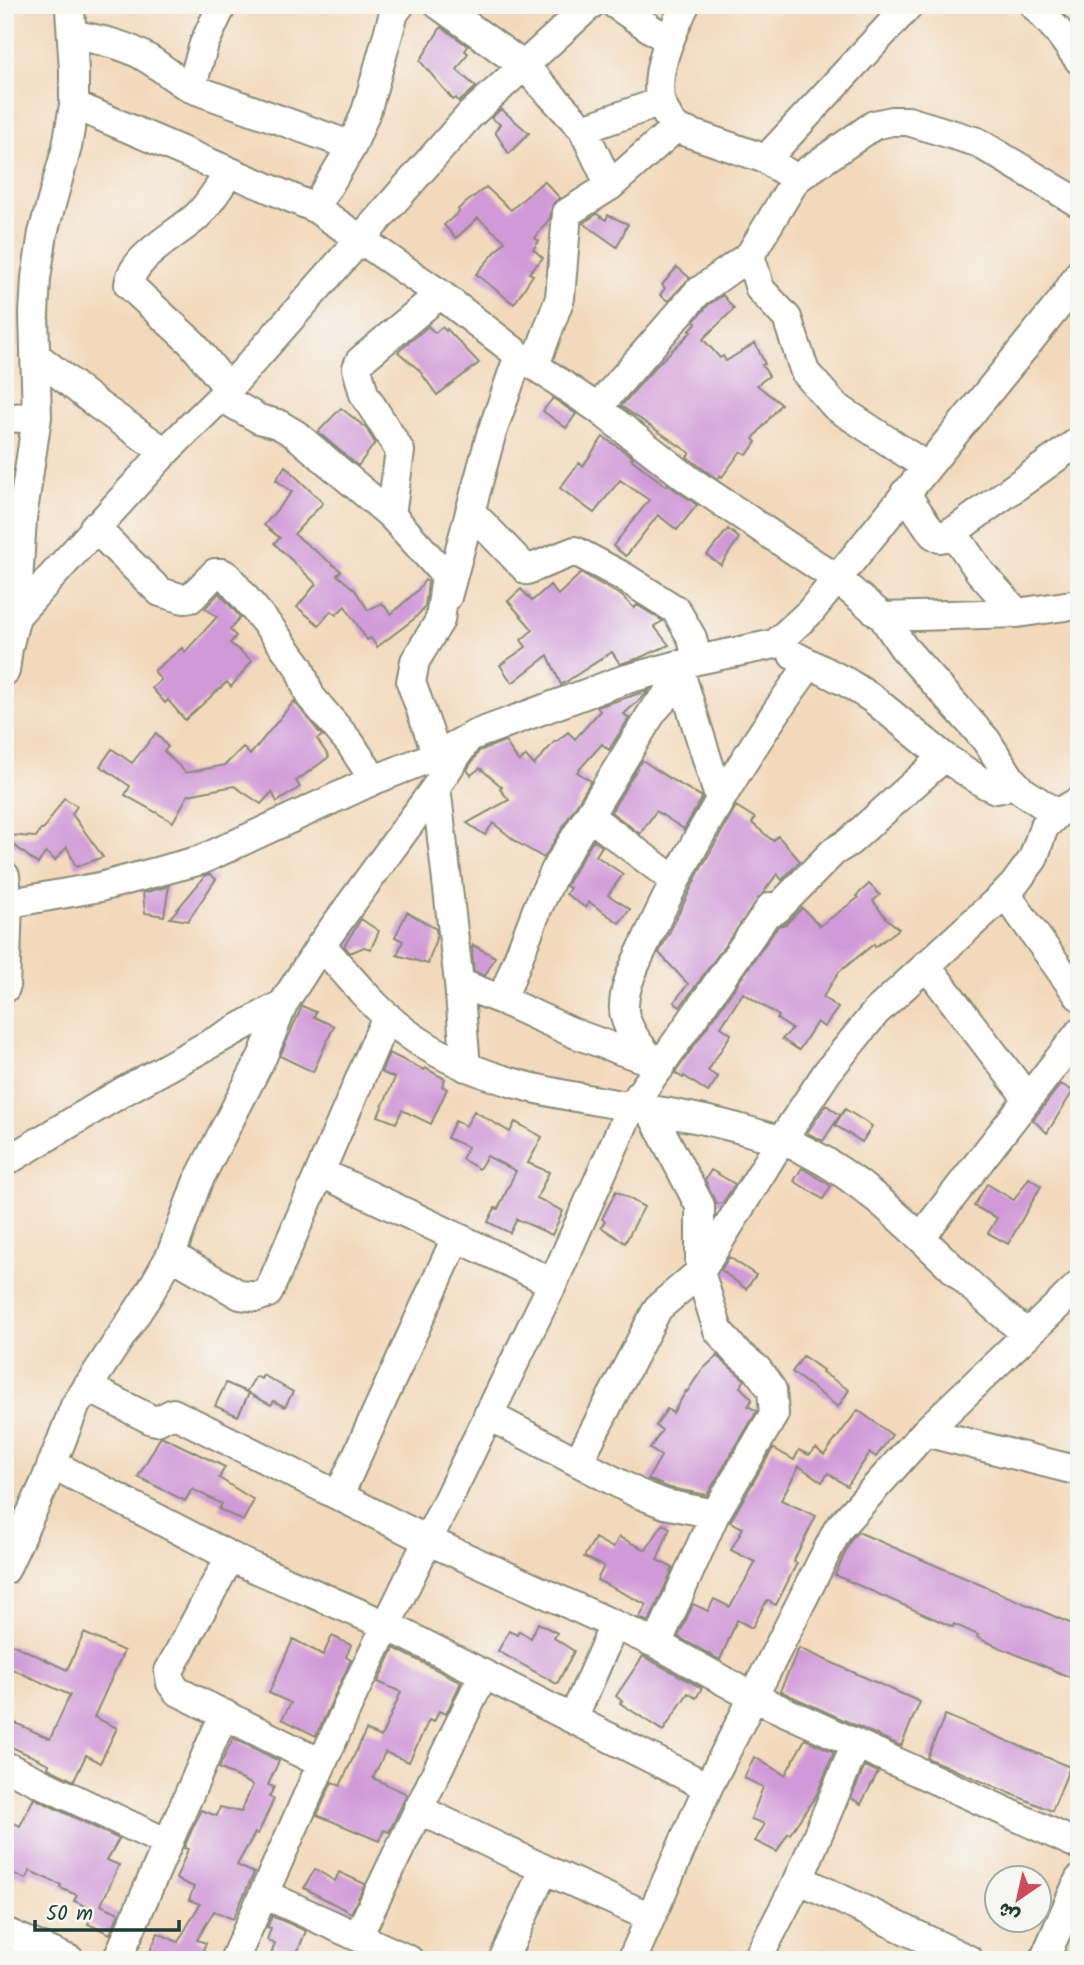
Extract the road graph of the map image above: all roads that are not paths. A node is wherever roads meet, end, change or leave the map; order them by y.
1 (222, 5) edge
2 (439, 5) edge
3 (590, 5) edge
4 (616, 5) edge
5 (685, 5) edge
6 (909, 5) edge
7 (1034, 5) edge
8 (395, 8) edge
9 (70, 13) edge
10 (669, 41) junction
11 (1079, 60) edge
12 (524, 66) junction
13 (191, 88) junction
14 (661, 102) junction
15 (74, 105) junction
16 (675, 128) junction
17 (583, 129) junction
18 (352, 146) junction
19 (766, 159) junction
20 (229, 173) junction
21 (796, 179) junction
22 (610, 186) junction
23 (1079, 203) edge
24 (315, 208) junction
25 (359, 240) junction
26 (750, 256) junction
27 (1079, 274) edge
28 (440, 294) junction
29 (35, 355) junction
30 (527, 360) junction
31 (224, 393) junction
32 (597, 408) junction
33 (37, 417) junction
34 (5, 418) edge
35 (1079, 441) edge
36 (165, 452) junction
37 (927, 467) junction
38 (905, 493) junction
39 (470, 511) junction
40 (391, 515) junction
41 (94, 527) junction
42 (952, 531) junction
43 (837, 579) junction
44 (1079, 604) edge
45 (1017, 613) junction
46 (16, 616) junction
47 (883, 617) junction
48 (440, 620) junction
49 (775, 644) junction
50 (6, 656) edge
51 (809, 665) junction
52 (685, 668) junction
53 (467, 739) junction
54 (437, 755) junction
55 (944, 757) junction
56 (1011, 779) junction
57 (374, 780) junction
58 (436, 788) junction
59 (720, 800) junction
60 (1068, 808) edge
61 (589, 816) junction
62 (674, 880) junction
63 (1005, 893) junction
64 (6, 895) edge
65 (321, 945) junction
66 (926, 965) junction
67 (460, 982) junction
68 (5, 988) edge
69 (1079, 996) edge
70 (502, 1000) junction
71 (283, 1004) junction
72 (387, 1016) junction
73 (1079, 1033) edge
74 (656, 1066) junction
75 (466, 1067) junction
76 (1028, 1099) junction
77 (640, 1109) junction
78 (781, 1141) junction
79 (5, 1162) edge
80 (320, 1172) junction
81 (920, 1237) junction
82 (456, 1238) junction
83 (171, 1255) junction
84 (700, 1272) junction
85 (553, 1283) junction
86 (1079, 1285) edge
87 (1027, 1334) junction
88 (88, 1387) junction
89 (488, 1415) junction
90 (925, 1432) junction
91 (578, 1462) junction
92 (52, 1464) junction
93 (1079, 1471) edge
94 (339, 1495) junction
95 (715, 1514) junction
96 (427, 1540) junction
97 (230, 1556) junction
98 (5, 1570) edge
99 (386, 1625) junction
100 (614, 1625) junction
101 (657, 1644) junction
102 (483, 1675) junction
103 (753, 1697) junction
104 (224, 1714) junction
105 (573, 1720) junction
106 (856, 1744) junction
107 (321, 1763) junction
108 (5, 1766) edge
109 (708, 1787) junction
110 (418, 1809) junction
111 (167, 1843) junction
112 (1079, 1845) edge
113 (544, 1870) junction
114 (799, 1879) junction
115 (1079, 1880) edge
116 (264, 1894) junction
117 (650, 1917) junction
118 (5, 1932) edge
119 (358, 1936) junction
120 (920, 1949) edge
121 (636, 1958) edge
122 (70, 1960) edge
123 (117, 1960) edge
124 (234, 1960) edge
125 (410, 1960) edge
126 (503, 1960) edge
127 (757, 1960) edge
128 (969, 1960) edge
129 (1044, 1960) edge

1 - 13 street
2 - 12 street
3 - 12 street
4 - 10 street
5 - 10 street
6 - 19 street
7 - 11 street
8 - 18 street
9 - 13 street
9 - 15 street
10 - 14 street
12 - 17 street
12 - 25 street
13 - 18 street
14 - 16 street
14 - 17 street
15 - 20 street
15 - 29 street
16 - 19 street
16 - 22 street
17 - 22 street
18 - 24 street
19 - 21 street
20 - 24 street
20 - 31 street
21 - 23 street
21 - 26 street
22 - 30 street
24 - 25 street
25 - 28 street
25 - 31 street
26 - 32 street
26 - 37 street
27 - 37 street
28 - 30 street
28 - 40 street
29 - 33 street
29 - 36 street
30 - 32 street
30 - 39 street
31 - 36 street
31 - 40 street
32 - 43 street
33 - 34 street
33 - 46 street
35 - 42 street
36 - 41 street
37 - 38 street
38 - 42 street
38 - 43 street
39 - 48 street
39 - 52 street
40 - 48 street
41 - 46 street
41 - 57 street
42 - 45 street
43 - 47 street
43 - 49 street
44 - 45 street
45 - 47 street
46 - 50 street
47 - 56 street
48 - 54 street
49 - 51 street
49 - 52 street
51 - 55 street
51 - 59 street
52 - 53 street
52 - 59 street
52 - 61 street
53 - 54 street
53 - 58 street
54 - 57 street
55 - 56 street
55 - 74 street
56 - 60 street
57 - 64 street
58 - 65 street
58 - 67 street
59 - 62 street
60 - 63 street
61 - 62 street
61 - 70 street
62 - 74 street
63 - 66 street
63 - 69 street
64 - 68 street
65 - 71 street
65 - 72 street
66 - 76 street
66 - 78 street
67 - 70 street
67 - 75 street
70 - 74 street
71 - 79 street
71 - 83 street
72 - 75 street
72 - 80 street
73 - 76 street
74 - 77 street
75 - 77 street
76 - 81 street
77 - 78 street
77 - 84 street
77 - 85 street
78 - 81 street
78 - 84 street
80 - 82 street
80 - 83 street
81 - 87 street
82 - 85 street
82 - 94 street
83 - 88 street
84 - 91 street
84 - 95 street
85 - 89 street
86 - 87 street
87 - 90 street
88 - 92 street
88 - 94 street
89 - 91 street
89 - 96 street
90 - 93 street
90 - 103 street
91 - 95 street
92 - 97 street
92 - 98 street
94 - 96 street
95 - 101 street
96 - 99 street
96 - 100 street
97 - 99 street
97 - 104 street
99 - 102 street
99 - 107 street
100 - 101 street
100 - 105 street
101 - 103 street
102 - 105 street
102 - 110 street
103 - 106 street
103 - 109 street
104 - 107 street
104 - 111 street
105 - 109 street
106 - 112 street
106 - 114 street
107 - 116 street
108 - 111 street
109 - 117 street
110 - 113 street
110 - 119 street
111 - 123 street
113 - 117 street
113 - 126 street
114 - 120 street
114 - 127 street
115 - 129 street
116 - 119 street
116 - 124 street
117 - 121 street
118 - 122 street
119 - 125 street
120 - 128 street

